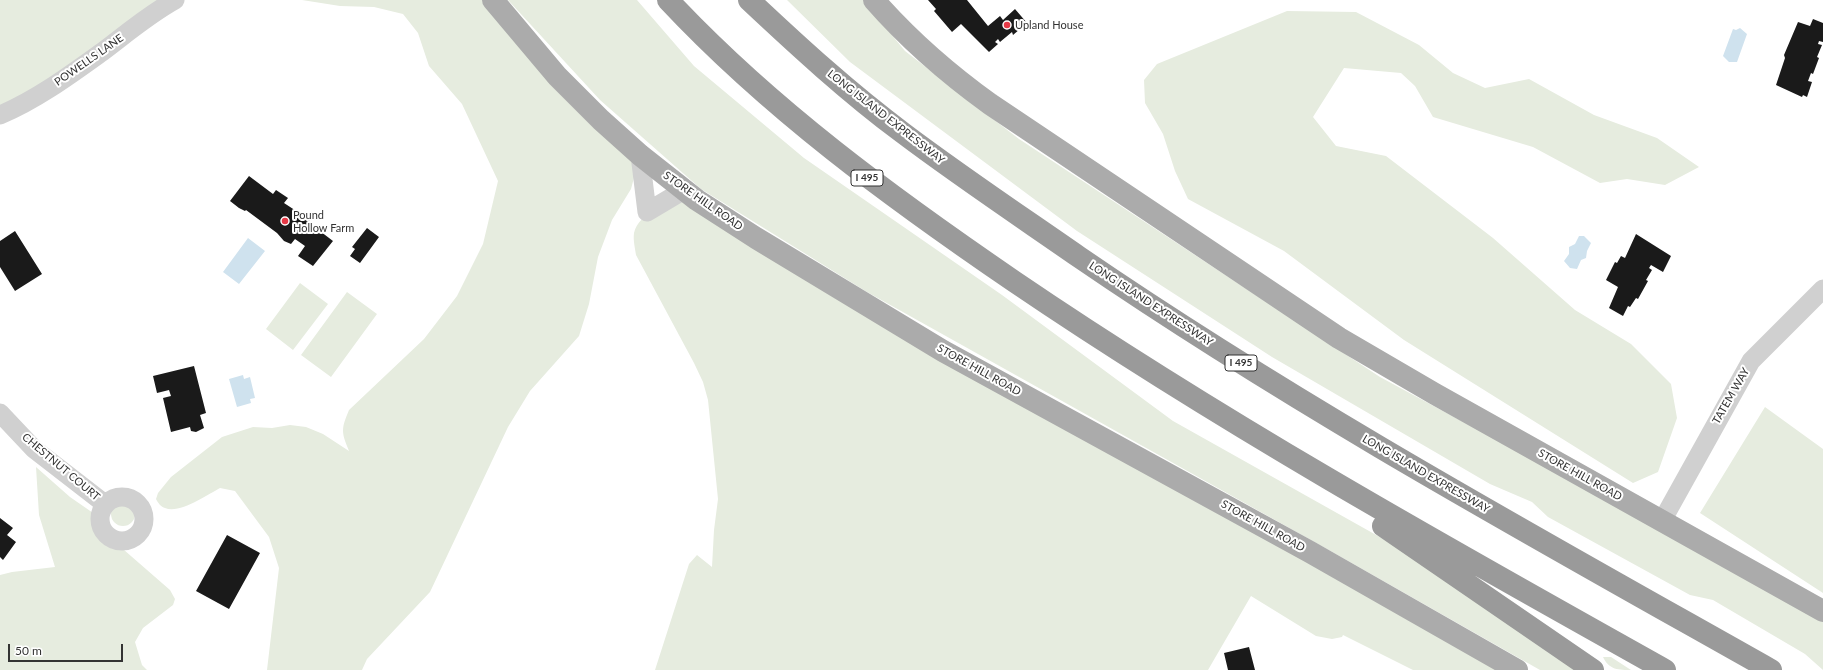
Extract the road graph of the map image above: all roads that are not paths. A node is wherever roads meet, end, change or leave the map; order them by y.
1 (175, 0) edge
2 (493, 0) edge
3 (668, 0) edge
4 (749, 0) edge
5 (874, 0) edge
6 (0, 115) edge
7 (640, 155) junction
8 (684, 190) junction
9 (1823, 289) edge
10 (1208, 408) junction
11 (0, 413) edge
12 (105, 504) dead end
13 (1662, 521) junction
14 (1823, 611) edge
15 (1517, 670) edge
16 (1593, 670) edge
17 (1665, 670) edge
18 (1771, 670) edge

1 - 6 street, POWELLS LANE
2 - 7 main road, STORE HILL ROAD
3 - 10 highway, I 495
4 - 18 highway, LONG ISLAND EXPRESSWAY / I 495
5 - 13 main road, STORE HILL ROAD
7 - 8 main road, STORE HILL ROAD
7 - 8 street
8 - 15 main road, STORE HILL ROAD
9 - 13 street, TATEM WAY
10 - 16 highway
10 - 17 highway, I 495
11 - 12 street, CHESTNUT COURT
13 - 14 main road, STORE HILL ROAD

